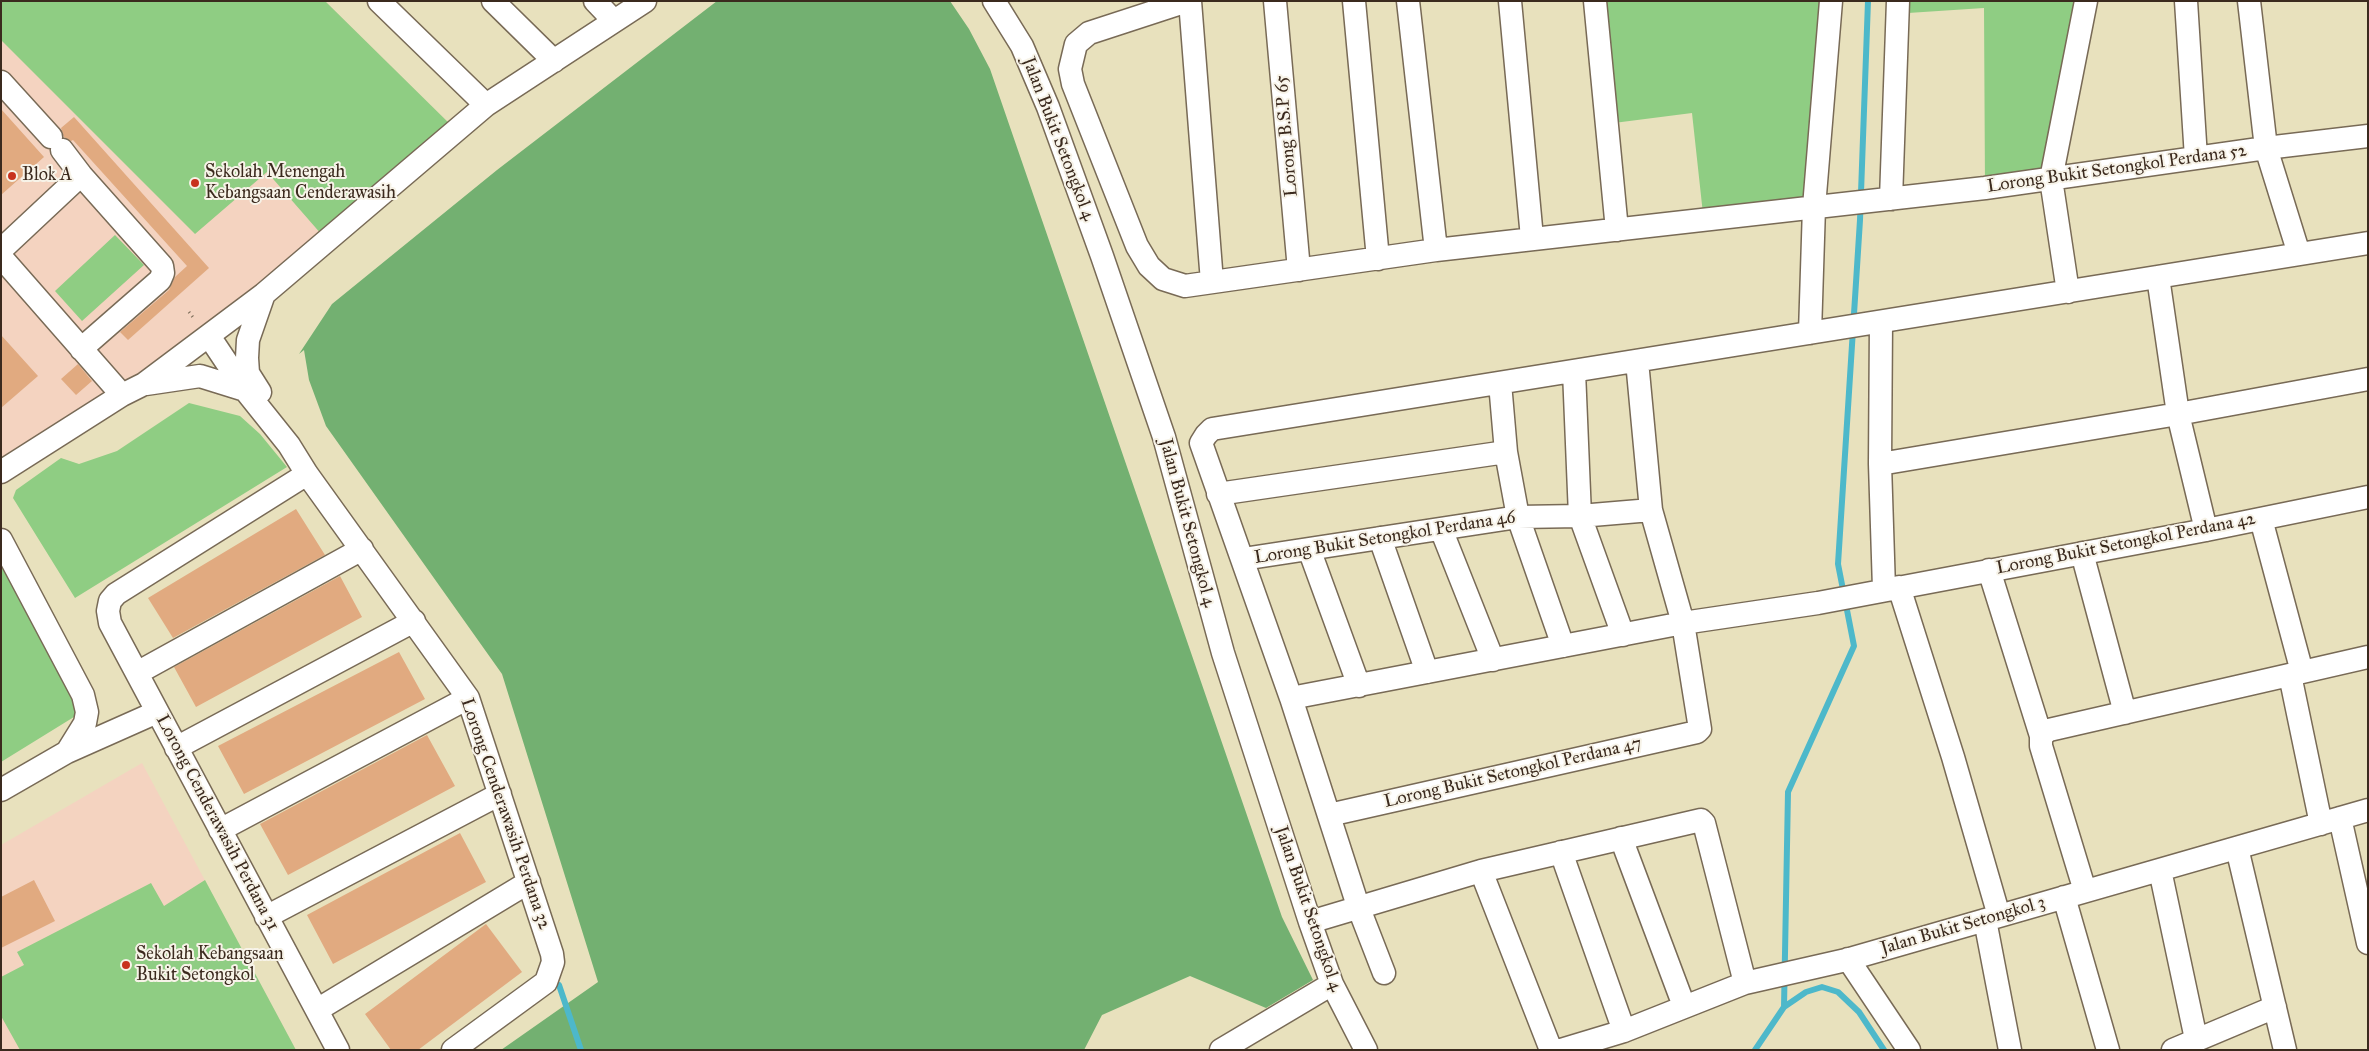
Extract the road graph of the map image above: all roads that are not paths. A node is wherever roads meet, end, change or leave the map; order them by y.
1 (379, 1) edge
2 (493, 1) edge
3 (595, 1) edge
4 (645, 1) edge
5 (994, 1) edge
6 (1189, 1) edge
7 (1275, 1) edge
8 (1354, 1) edge
9 (1408, 1) edge
10 (1510, 1) edge
11 (1595, 1) edge
12 (1831, 1) edge
13 (1898, 1) edge
14 (2086, 1) edge
15 (2186, 1) edge
16 (2249, 1) edge
17 (614, 21) junction
18 (554, 61) junction
19 (1, 82) edge
20 (486, 105) junction
21 (2368, 136) edge
22 (2266, 148) junction
23 (2196, 158) junction
24 (81, 176) junction
25 (2051, 179) junction
26 (1890, 199) junction
27 (1814, 206) junction
28 (1617, 230) junction
29 (1532, 238) junction
30 (2368, 243) edge
31 (1, 250) edge
32 (1436, 250) junction
33 (2299, 254) junction
34 (1, 257) edge
35 (1378, 259) junction
36 (1299, 270) junction
37 (2158, 277) junction
38 (1212, 282) junction
39 (2068, 292) junction
40 (264, 294) junction
41 (1878, 322) junction
42 (1816, 332) junction
43 (209, 336) junction
44 (80, 349) junction
45 (1637, 361) junction
46 (1574, 371) junction
47 (2368, 379) edge
48 (1500, 383) junction
49 (144, 384) junction
50 (245, 390) junction
51 (122, 396) junction
52 (2178, 414) junction
53 (289, 445) junction
54 (1506, 452) junction
55 (1880, 464) junction
56 (1, 472) edge
57 (308, 474) junction
58 (1218, 494) junction
59 (2368, 497) edge
60 (1651, 510) junction
61 (1580, 516) junction
62 (1518, 517) junction
63 (2261, 519) junction
64 (1441, 529) junction
65 (2206, 530) junction
66 (1380, 538) junction
67 (1, 540) edge
68 (362, 549) junction
69 (1310, 549) junction
70 (2082, 553) junction
71 (1243, 559) junction
72 (1989, 570) junction
73 (1888, 589) junction
74 (414, 621) junction
75 (1683, 623) junction
76 (1623, 635) junction
77 (1563, 646) junction
78 (2368, 656) edge
79 (1493, 660) junction
80 (1427, 672) junction
81 (137, 673) junction
82 (2296, 674) junction
83 (1359, 686) junction
84 (468, 698) junction
85 (1291, 698) junction
86 (158, 712) junction
87 (2125, 713) junction
88 (2041, 736) junction
89 (176, 748) junction
90 (67, 752) junction
91 (1, 790) edge
92 (500, 794) junction
93 (2368, 810) edge
94 (1329, 815) junction
95 (2330, 821) junction
96 (220, 830) junction
97 (1621, 838) junction
98 (2237, 848) junction
99 (1561, 852) junction
100 (2160, 870) junction
101 (1481, 871) junction
102 (529, 882) junction
103 (2085, 891) junction
104 (2064, 897) junction
105 (1358, 906) junction
106 (266, 917) junction
107 (1992, 918) junction
108 (1310, 922) junction
109 (2368, 943) edge
110 (1847, 960) junction
111 (1384, 974) dead end
112 (1745, 983) junction
113 (1332, 984) junction
114 (1684, 1006) junction
115 (2275, 1007) junction
116 (316, 1010) junction
117 (1624, 1031) junction
118 (2196, 1039) junction
119 (338, 1050) edge
120 (453, 1050) edge
121 (1221, 1050) edge
122 (1366, 1050) edge
123 (1551, 1050) edge
124 (1561, 1050) edge
125 (1909, 1050) edge
126 (2010, 1050) edge
127 (2108, 1050) edge
128 (2173, 1050) edge
129 (2285, 1050) edge

1 - 20 street
2 - 18 street
3 - 17 street
4 - 17 street
5 - 108 street, Jalan Bukit Setongkol 4
6 - 38 street
6 - 38 street, Lorong Bukit Setongkol Perdana 52
7 - 36 street, Lorong B.S.P 65
8 - 35 street
9 - 32 street
10 - 29 street
11 - 28 street
12 - 27 street
13 - 26 street
14 - 25 street
15 - 23 street
16 - 22 street
17 - 18 street
18 - 20 street
19 - 24 street
20 - 40 street
21 - 22 street, Lorong Bukit Setongkol Perdana 52
22 - 23 street, Lorong Bukit Setongkol Perdana 52
22 - 33 street
23 - 25 street, Lorong Bukit Setongkol Perdana 52
24 - 31 street
24 - 44 street
25 - 26 street, Lorong Bukit Setongkol Perdana 52
25 - 39 street
26 - 27 street, Lorong Bukit Setongkol Perdana 52
27 - 28 street, Lorong Bukit Setongkol Perdana 52
27 - 42 street
28 - 29 street, Lorong Bukit Setongkol Perdana 52
29 - 32 street, Lorong Bukit Setongkol Perdana 52
30 - 33 street
32 - 35 street, Lorong Bukit Setongkol Perdana 52
33 - 37 street
34 - 44 street
35 - 36 street, Lorong Bukit Setongkol Perdana 52
36 - 38 street, Lorong Bukit Setongkol Perdana 52
37 - 39 street
37 - 52 street
39 - 41 street
40 - 43 street
40 - 53 street
41 - 42 street
41 - 55 street
42 - 45 street
43 - 49 street
43 - 50 street, Lorong Cenderawasih Perdana 32
44 - 51 street
45 - 46 street
45 - 60 street
46 - 48 street
46 - 61 street
47 - 52 street
48 - 54 street
48 - 58 street
49 - 50 street
49 - 51 street
50 - 53 street, Lorong Cenderawasih Perdana 32
51 - 56 street
52 - 55 street
52 - 65 street
53 - 57 street, Lorong Cenderawasih Perdana 32
54 - 58 street
54 - 62 street
55 - 73 street
57 - 68 street, Lorong Cenderawasih Perdana 32
57 - 81 street, Lorong Cenderawasih Perdana 31
58 - 71 street
59 - 63 street, Lorong Bukit Setongkol Perdana 42
60 - 61 street, Lorong Bukit Setongkol Perdana 46
60 - 75 street
61 - 62 street, Lorong Bukit Setongkol Perdana 46
61 - 76 street
62 - 64 street, Lorong Bukit Setongkol Perdana 46
62 - 77 street
63 - 65 street, Lorong Bukit Setongkol Perdana 42
63 - 82 street
64 - 66 street, Lorong Bukit Setongkol Perdana 46
64 - 79 street
65 - 70 street, Lorong Bukit Setongkol Perdana 42
66 - 69 street, Lorong Bukit Setongkol Perdana 46
66 - 80 street
67 - 90 street
68 - 74 street, Lorong Cenderawasih Perdana 32
68 - 81 street
69 - 71 street, Lorong Bukit Setongkol Perdana 46
69 - 83 street
70 - 72 street, Lorong Bukit Setongkol Perdana 42
70 - 87 street
71 - 85 street, Lorong Bukit Setongkol Perdana 46
72 - 73 street, Lorong Bukit Setongkol Perdana 42
72 - 88 street
73 - 75 street, Lorong Bukit Setongkol Perdana 42
73 - 107 street
74 - 84 street, Lorong Cenderawasih Perdana 32
74 - 89 street
75 - 76 street, Lorong Bukit Setongkol Perdana 42
75 - 94 street, Lorong Bukit Setongkol Perdana 47
76 - 77 street, Lorong Bukit Setongkol Perdana 42
77 - 79 street, Lorong Bukit Setongkol Perdana 42
78 - 82 street
79 - 80 street, Lorong Bukit Setongkol Perdana 42
80 - 83 street, Lorong Bukit Setongkol Perdana 42
81 - 86 street, Lorong Cenderawasih Perdana 31
82 - 87 street
82 - 95 street
83 - 85 street, Lorong Bukit Setongkol Perdana 42
84 - 92 street, Lorong Cenderawasih Perdana 32
84 - 96 street
85 - 94 street, Lorong Bukit Setongkol Perdana 46
86 - 89 street, Lorong Cenderawasih Perdana 31
86 - 90 street
87 - 88 street
88 - 103 street
89 - 96 street, Lorong Cenderawasih Perdana 31
90 - 91 street
92 - 102 street, Lorong Cenderawasih Perdana 32
92 - 106 street
93 - 95 street, Jalan Bukit Setongkol 3
94 - 105 street, Lorong Bukit Setongkol Perdana 46
95 - 98 street, Jalan Bukit Setongkol 3
95 - 109 street
96 - 106 street, Lorong Cenderawasih Perdana 31
97 - 99 street
97 - 112 street
97 - 114 street
98 - 100 street, Jalan Bukit Setongkol 3
98 - 115 street
99 - 101 street
99 - 117 street
100 - 103 street, Jalan Bukit Setongkol 3
100 - 118 street
101 - 105 street
101 - 123 street
102 - 116 street
102 - 120 street, Lorong Cenderawasih Perdana 32
103 - 104 street, Jalan Bukit Setongkol 3
104 - 107 street, Jalan Bukit Setongkol 3
104 - 127 street
105 - 108 street
105 - 111 street, Lorong Bukit Setongkol Perdana 46
106 - 116 street, Lorong Cenderawasih Perdana 31
107 - 110 street, Jalan Bukit Setongkol 3
107 - 126 street
108 - 113 street, Jalan Bukit Setongkol 4
110 - 112 street, Jalan Bukit Setongkol 3
110 - 125 street
112 - 114 street, Jalan Bukit Setongkol 3
113 - 121 street
113 - 122 street, Jalan Bukit Setongkol 4
114 - 117 street, Jalan Bukit Setongkol 3
115 - 118 street
115 - 129 street
116 - 119 street, Lorong Cenderawasih Perdana 31
117 - 124 street, Jalan Bukit Setongkol 3
118 - 128 street

